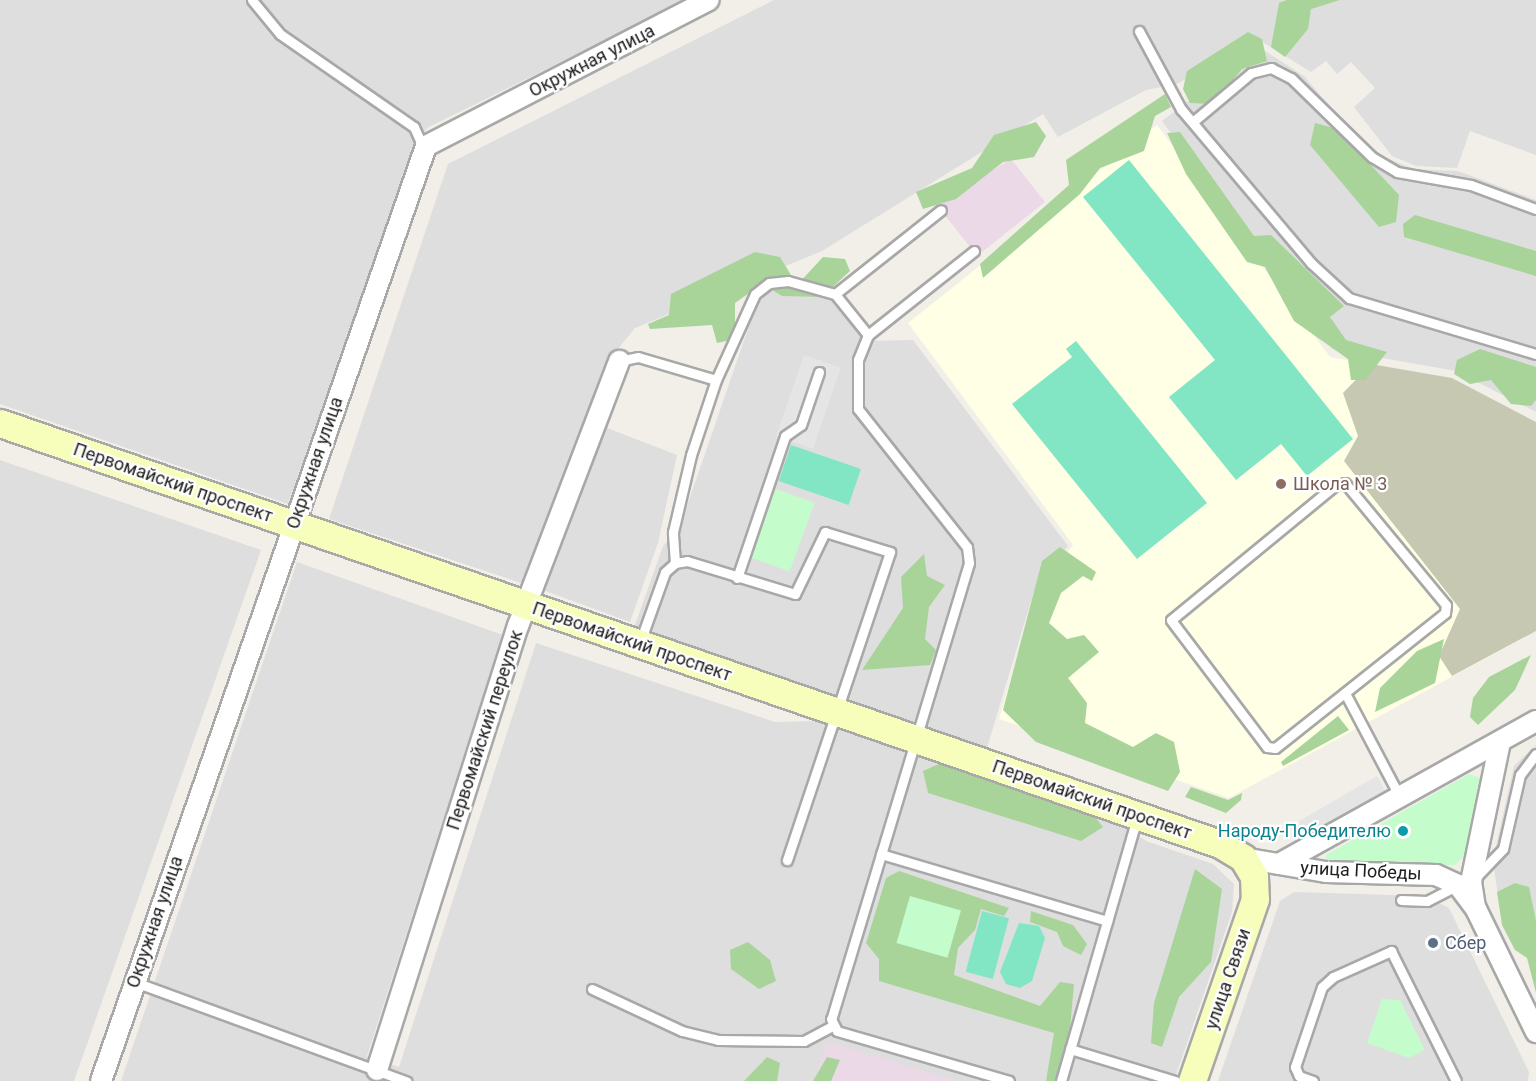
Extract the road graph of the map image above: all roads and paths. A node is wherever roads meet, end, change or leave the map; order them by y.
1 (252, 0) edge
2 (709, 0) edge
3 (1139, 31) dead end
4 (1195, 120) junction
5 (425, 151) junction
6 (1536, 209) edge
7 (941, 210) dead end
8 (974, 251) dead end
9 (835, 294) junction
10 (868, 335) junction
11 (1536, 354) edge
12 (620, 361) joint
13 (819, 372) dead end
14 (716, 380) junction
15 (0, 423) edge
16 (294, 525) junction
17 (675, 563) junction
18 (737, 578) junction
19 (526, 605) junction
20 (639, 644) junction
21 (1345, 693) junction
22 (837, 713) junction
23 (1536, 721) edge
24 (916, 740) junction
25 (1500, 742) junction
26 (1536, 754) edge
27 (1465, 763) junction
28 (1492, 779) junction
29 (1401, 799) junction
30 (1138, 816) junction
31 (1323, 844) junction
32 (881, 854) junction
33 (787, 860) dead end
34 (1326, 872) junction
35 (1257, 874) junction
36 (1464, 884) junction
37 (1401, 900) dead end
38 (1107, 921) junction
39 (135, 982) junction
40 (592, 989) dead end
41 (832, 1026) junction
42 (1536, 1032) edge
43 (1070, 1049) junction
44 (377, 1070) junction
45 (101, 1081) edge
46 (406, 1081) edge
47 (1009, 1081) edge
48 (1061, 1081) edge
49 (1174, 1081) edge
50 (1192, 1081) edge
51 (1312, 1081) edge
52 (1455, 1081) edge

1 - 5 lane
2 - 5 street, Окружная улица
3 - 4 lane
4 - 6 lane
4 - 11 lane
5 - 16 street, Окружная улица
7 - 9 lane
8 - 10 lane
9 - 10 lane
9 - 14 lane
10 - 24 lane
12 - 14 lane
12 - 19 street, Первомайский переулок
13 - 18 lane
14 - 17 lane
15 - 16 street, Первомайский проспект
16 - 19 street, Первомайский проспект
16 - 39 street, Окружная улица
17 - 18 lane
17 - 20 lane
18 - 22 lane
19 - 20 street, Первомайский проспект
19 - 44 street, Первомайский переулок
20 - 22 street, Первомайский проспект
21 - 21 lane
21 - 29 lane
22 - 24 street, Первомайский проспект
22 - 33 lane
23 - 25 street
24 - 30 street, Первомайский проспект
24 - 32 lane
25 - 27 street
25 - 28 street
26 - 36 lane
27 - 28 street
27 - 29 street
28 - 36 street
29 - 31 street
30 - 35 street, Первомайский проспект
30 - 38 lane
31 - 34 street
31 - 35 street
32 - 38 lane
32 - 41 lane
34 - 35 street, улица Победы
34 - 36 street, улица Победы
35 - 50 street, улица Связи
36 - 37 lane
36 - 42 street
38 - 43 lane
39 - 44 lane
39 - 45 street, Окружная улица
40 - 41 lane
41 - 47 lane
43 - 48 lane
43 - 49 lane
44 - 46 lane
51 - 52 lane

